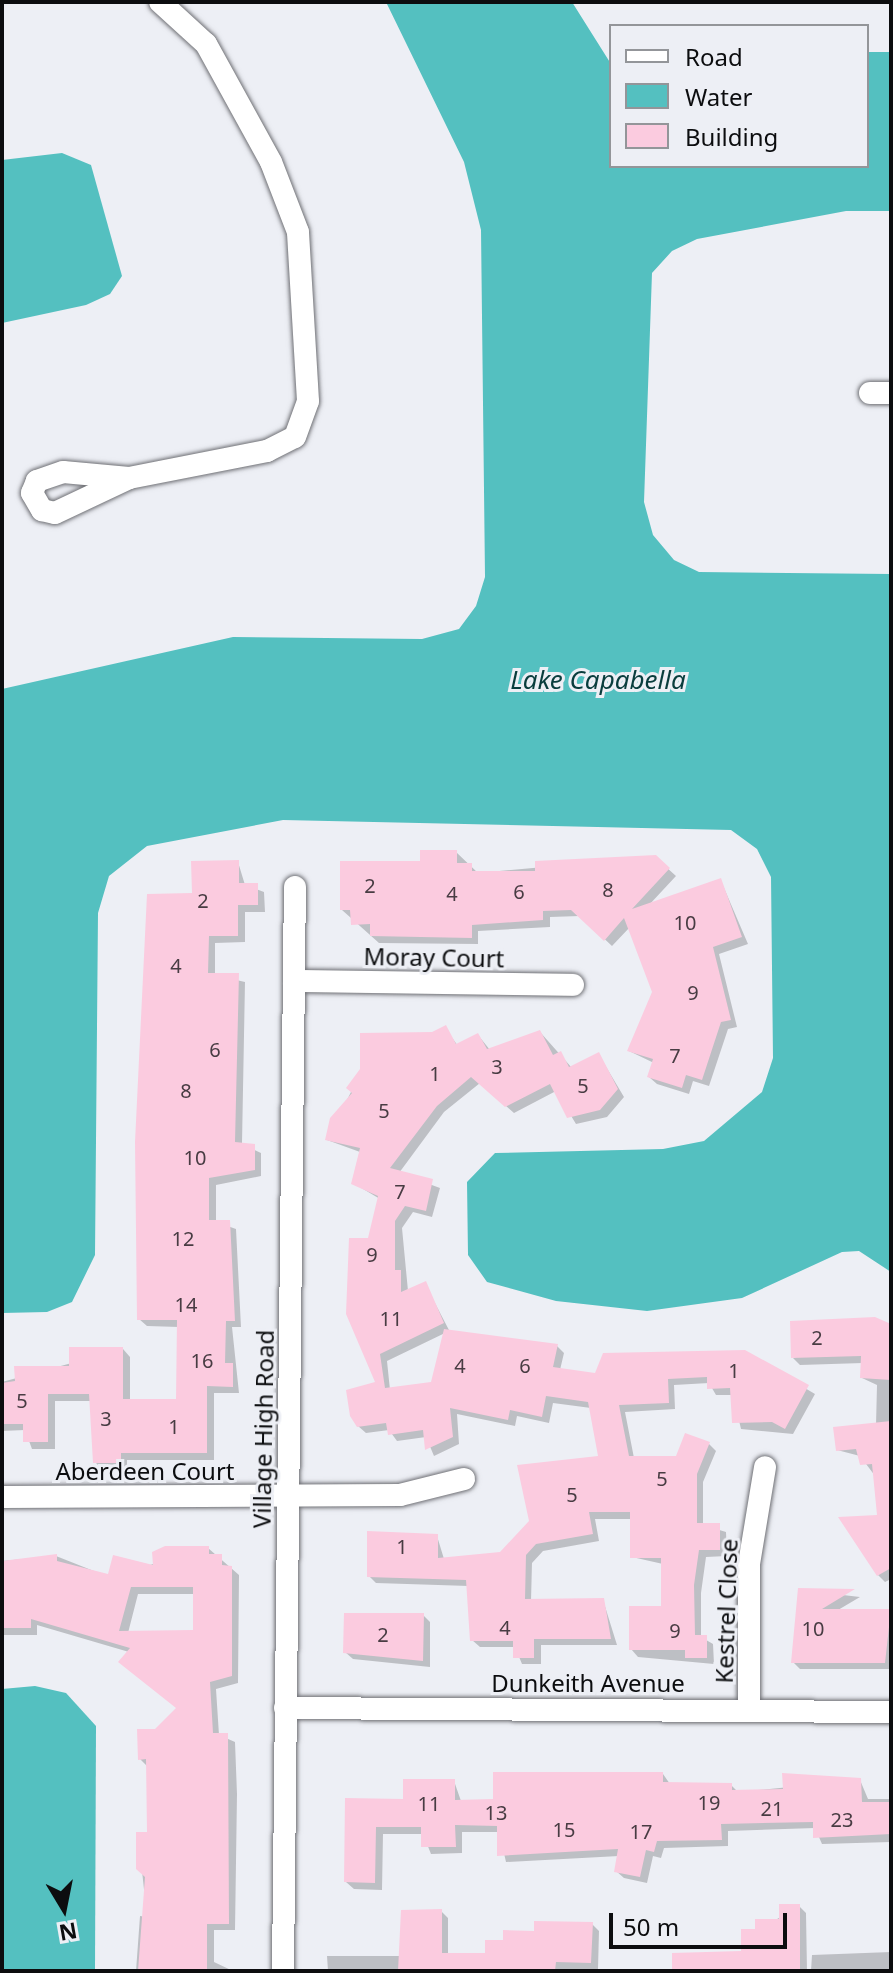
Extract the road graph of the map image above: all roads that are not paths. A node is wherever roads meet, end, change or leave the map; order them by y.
1 (160, 2) edge
2 (129, 478) dead end
3 (295, 887) dead end
4 (294, 981) junction
5 (573, 985) dead end
6 (765, 1467) dead end
7 (464, 1479) dead end
8 (2, 1497) edge
9 (288, 1497) junction
10 (285, 1708) junction
11 (749, 1709) junction
12 (891, 1712) edge
13 (283, 1971) edge

1 - 2 street
3 - 4 street, Village High Road
4 - 5 street, Moray Court
4 - 9 street, Village High Road
6 - 11 street, Kestrel Close
7 - 9 street, Aberdeen Court
8 - 9 street, Aberdeen Court
9 - 10 street, Village High Road
10 - 11 street, Dunkeith Avenue
10 - 13 street, Village High Road
11 - 12 street, Dunkeith Avenue

